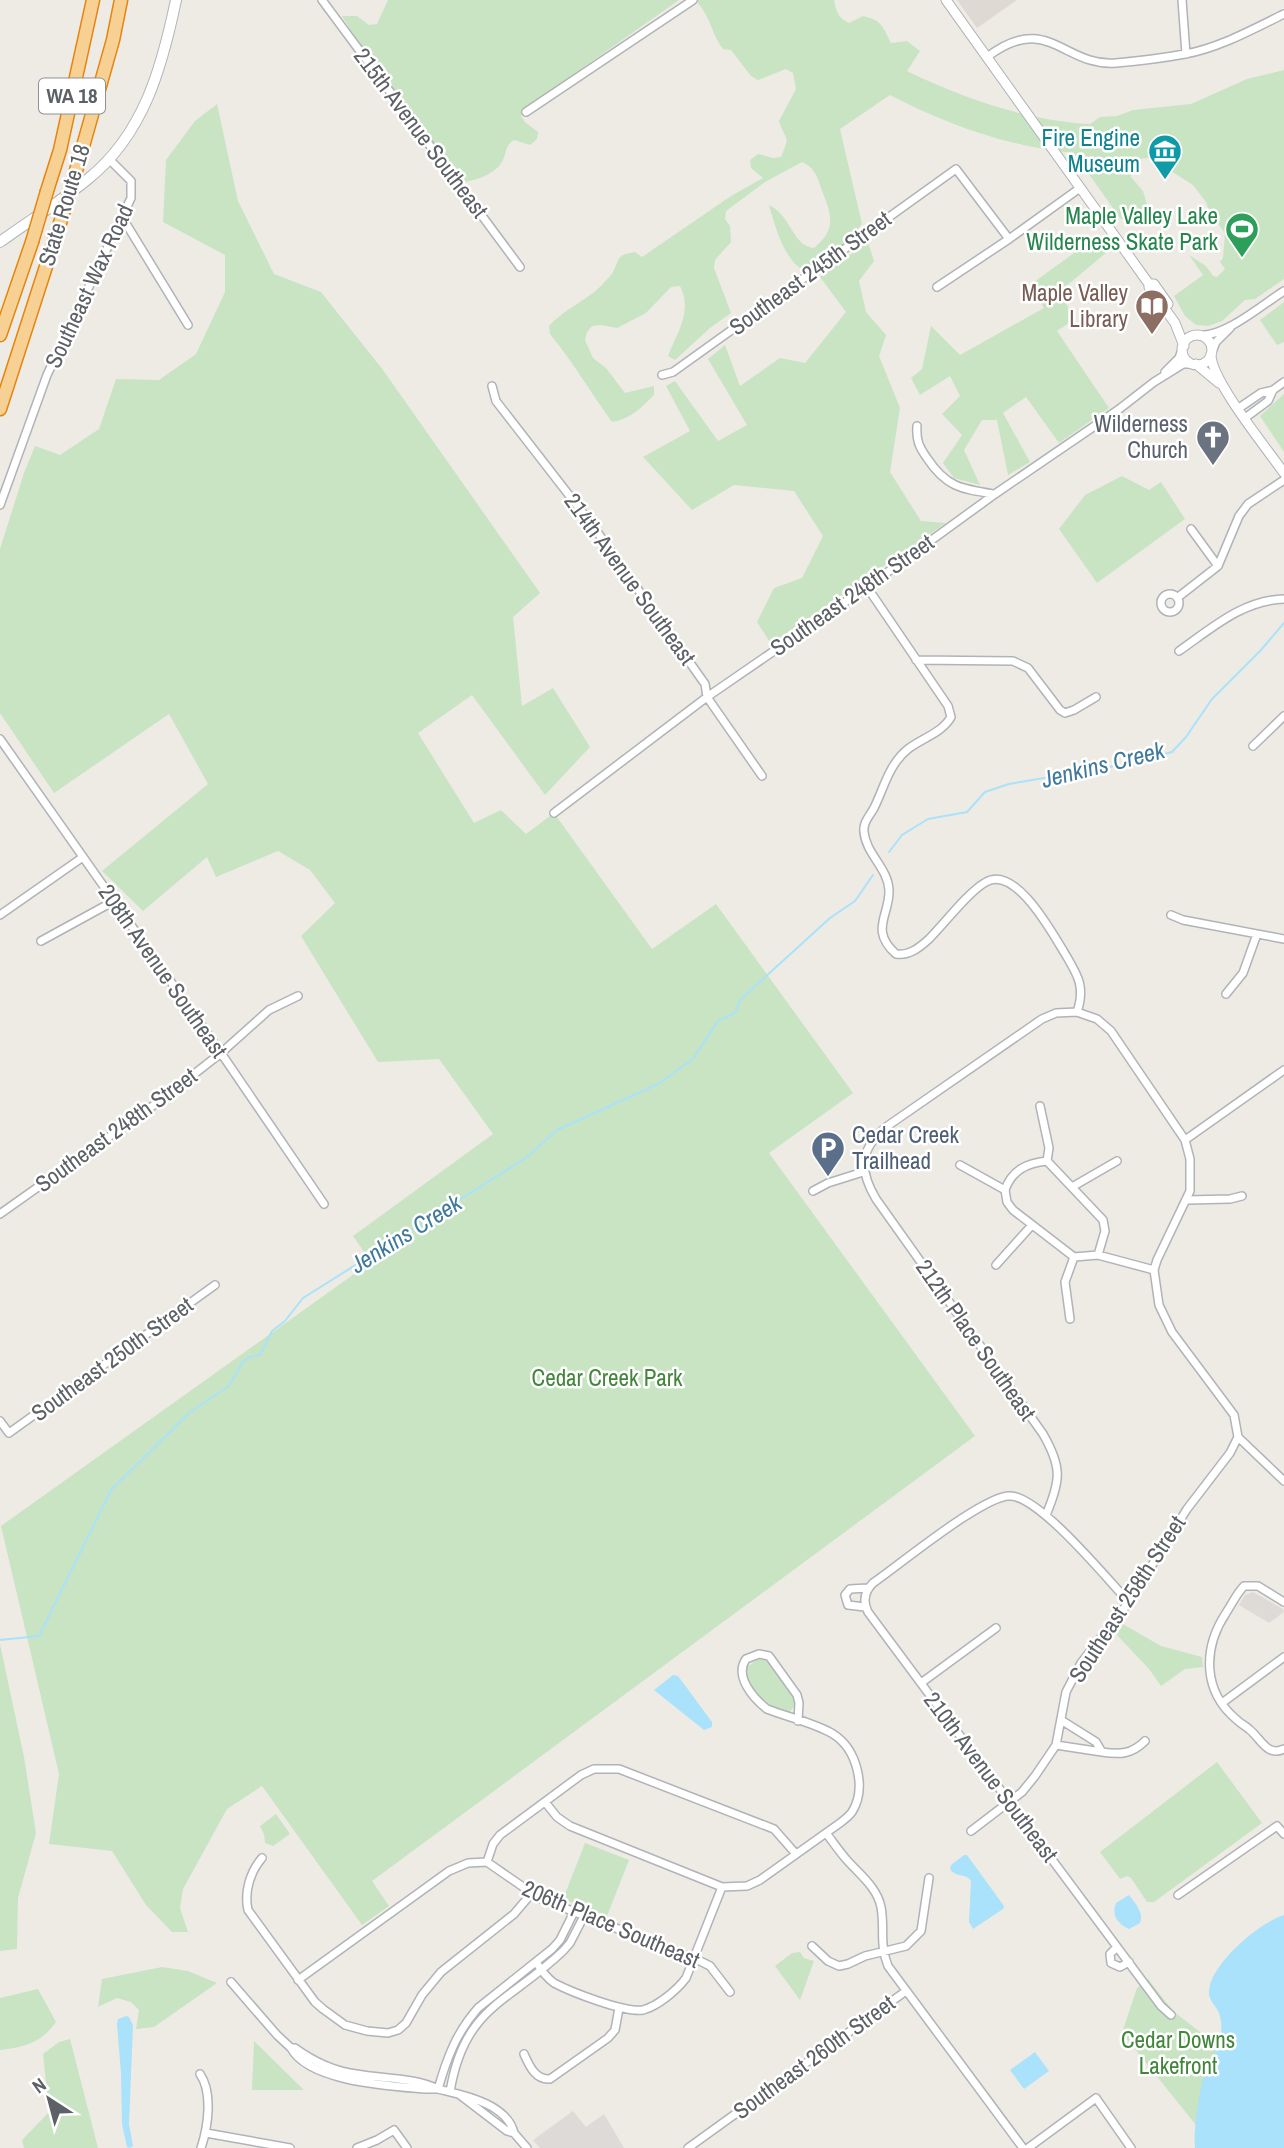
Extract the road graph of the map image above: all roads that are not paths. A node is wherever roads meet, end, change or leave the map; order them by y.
1 (93, 0) edge
2 (121, 0) edge
3 (176, 0) edge
4 (323, 0) edge
5 (693, 0) edge
6 (946, 0) edge
7 (1182, 0) edge
8 (1284, 14) edge
9 (1186, 54) junction
10 (987, 57) junction
11 (526, 112) dead end
12 (109, 159) junction
13 (1080, 188) junction
14 (122, 217) junction
15 (1009, 239) junction
16 (0, 242) edge
17 (520, 267) dead end
18 (1149, 284) junction
19 (937, 287) dead end
20 (1284, 291) edge
21 (1239, 321) junction
22 (188, 325) dead end
23 (0, 335) edge
24 (1198, 335) junction
25 (1183, 346) junction
26 (1212, 353) junction
27 (1196, 364) junction
28 (662, 374) dead end
29 (1154, 382) junction
30 (1284, 382) edge
31 (492, 386) dead end
32 (1225, 390) junction
33 (1273, 390) junction
34 (1238, 408) junction
35 (0, 409) edge
36 (1245, 418) junction
37 (917, 426) dead end
38 (1284, 473) edge
39 (1284, 480) edge
40 (995, 494) junction
41 (0, 505) edge
42 (1191, 529) dead end
43 (1219, 566) junction
44 (867, 587) junction
45 (1177, 598) dead end
46 (1284, 599) edge
47 (1179, 651) dead end
48 (916, 660) junction
49 (706, 697) junction
50 (1096, 697) dead end
51 (1284, 716) edge
52 (0, 739) edge
53 (1253, 746) dead end
54 (762, 776) dead end
55 (554, 813) dead end
56 (83, 857) junction
57 (114, 901) junction
58 (0, 915) edge
59 (1171, 915) dead end
60 (1257, 934) junction
61 (1284, 939) edge
62 (41, 941) dead end
63 (1226, 994) dead end
64 (298, 996) dead end
65 (1077, 1012) junction
66 (221, 1053) junction
67 (1284, 1070) edge
68 (1040, 1105) dead end
69 (1185, 1140) junction
70 (1047, 1161) junction
71 (1117, 1161) dead end
72 (960, 1166) dead end
73 (863, 1172) junction
74 (1072, 1187) junction
75 (1005, 1190) junction
76 (813, 1191) dead end
77 (1242, 1196) dead end
78 (1187, 1200) junction
79 (324, 1204) dead end
80 (0, 1214) edge
81 (1032, 1225) junction
82 (1098, 1255) junction
83 (1074, 1257) junction
84 (996, 1265) dead end
85 (1154, 1270) junction
86 (215, 1284) dead end
87 (1070, 1320) dead end
88 (0, 1421) edge
89 (1238, 1437) junction
90 (1284, 1481) edge
91 (1046, 1515) junction
92 (868, 1588) junction
93 (1129, 1602) junction
94 (1284, 1602) edge
95 (865, 1603) junction
96 (996, 1628) dead end
97 (1284, 1657) edge
98 (921, 1684) junction
99 (1222, 1703) junction
100 (797, 1720) junction
101 (1061, 1720) junction
102 (1145, 1741) dead end
103 (1056, 1745) junction
104 (1284, 1749) edge
105 (1102, 1752) junction
106 (1010, 1801) junction
107 (545, 1802) junction
108 (971, 1831) dead end
109 (826, 1833) junction
110 (1284, 1834) edge
111 (796, 1854) junction
112 (262, 1858) dead end
113 (487, 1862) junction
114 (929, 1878) dead end
115 (722, 1887) junction
116 (531, 1894) junction
117 (1178, 1895) dead end
118 (574, 1912) junction
119 (584, 1916) junction
120 (811, 1946) dead end
121 (1117, 1947) junction
122 (883, 1953) junction
123 (696, 1959) junction
124 (1129, 1962) junction
125 (539, 1966) junction
126 (299, 1980) junction
127 (231, 1982) dead end
128 (906, 1991) junction
129 (730, 1992) dead end
130 (619, 2008) junction
131 (1171, 2015) dead end
132 (524, 2054) dead end
133 (200, 2074) dead end
134 (438, 2089) junction
135 (450, 2092) junction
136 (206, 2133) junction
137 (201, 2148) edge
138 (290, 2148) edge
139 (357, 2148) edge
140 (407, 2148) edge
141 (527, 2148) edge
142 (688, 2148) edge
143 (1025, 2148) edge
144 (1131, 2148) edge

1 - 23 highway, State Route 18 / WA 18, bridge
2 - 35 highway, State Route 18 / WA 18, bridge
3 - 12 main road
4 - 17 street, 215th Avenue Southeast
5 - 11 street
6 - 10 street
7 - 9 street
8 - 9 street
9 - 10 street
10 - 13 street
12 - 14 street, Southeast Wax Road
12 - 16 main road
13 - 15 street
13 - 18 street
14 - 22 street
14 - 41 street, Southeast Wax Road
15 - 19 street
15 - 28 street, Southeast 245th Street
18 - 24 street
18 - 25 street
20 - 21 street
21 - 24 street
21 - 26 street
24 - 25 street
24 - 26 street
25 - 27 street
25 - 29 street, Southeast 248th Street
26 - 27 street
26 - 32 street
27 - 29 street, Southeast 248th Street
27 - 32 street
29 - 40 street, Southeast 248th Street
30 - 33 street
31 - 49 street, 214th Avenue Southeast
32 - 34 street
33 - 34 street
33 - 36 street
34 - 36 street
36 - 38 street
37 - 40 street
39 - 43 street
40 - 44 street, Southeast 248th Street
42 - 43 street
43 - 45 street
44 - 48 street
44 - 49 street, Southeast 248th Street
46 - 47 street
48 - 50 street
48 - 65 street
49 - 54 street, 214th Avenue Southeast
49 - 55 street, Southeast 248th Street
51 - 53 street
52 - 56 street, 208th Avenue Southeast
56 - 57 street, 208th Avenue Southeast
56 - 58 street
57 - 62 street
57 - 66 street, 208th Avenue Southeast
59 - 60 street
60 - 61 street
60 - 63 street
64 - 66 street, Southeast 248th Street
65 - 69 street
65 - 73 street
66 - 79 street, 208th Avenue Southeast
66 - 80 street, Southeast 248th Street
67 - 69 street
68 - 70 street
69 - 78 street
70 - 74 street
70 - 75 street
71 - 74 street
72 - 75 street
73 - 76 street
73 - 91 street, 212th Place Southeast
74 - 82 street
75 - 81 street
77 - 78 street
78 - 85 street
81 - 83 street
81 - 84 street
82 - 83 street
82 - 85 street
83 - 87 street
85 - 89 street
86 - 88 street, Southeast 250th Street
89 - 90 street
89 - 93 street, Southeast 258th Street
91 - 92 street
91 - 93 street
92 - 95 street
92 - 95 street
93 - 101 street, Southeast 258th Street
94 - 99 street
95 - 98 street, 210th Avenue Southeast
96 - 98 street
97 - 99 street
98 - 106 street, 210th Avenue Southeast
99 - 104 street
100 - 100 street
100 - 109 street
101 - 103 street, Southeast 258th Street
101 - 105 street
102 - 105 street
103 - 105 street
103 - 106 street, Southeast 258th Street
106 - 108 street, Southeast 258th Street
106 - 121 street, 210th Avenue Southeast
107 - 111 street
107 - 113 street
107 - 115 street
109 - 111 street
109 - 122 street
110 - 117 street
111 - 115 street
112 - 126 street
113 - 116 street, 206th Place Southeast
113 - 126 street
114 - 122 street
115 - 123 street
116 - 118 street, 206th Place Southeast
116 - 126 street
118 - 119 street, 206th Place Southeast
118 - 125 street
119 - 123 street, 206th Place Southeast
119 - 125 street
120 - 122 street
121 - 124 street, 210th Avenue Southeast
121 - 124 street, 210th Avenue Southeast
122 - 128 street
123 - 129 street, 206th Place Southeast
123 - 130 street
124 - 131 street, 210th Avenue Southeast
125 - 130 street
125 - 134 street
125 - 135 street
127 - 134 street
128 - 142 street, Southeast 260th Street
128 - 143 street
130 - 132 street
133 - 136 street
134 - 135 street
135 - 141 street
136 - 137 street
136 - 138 street
139 - 140 street
143 - 144 street

